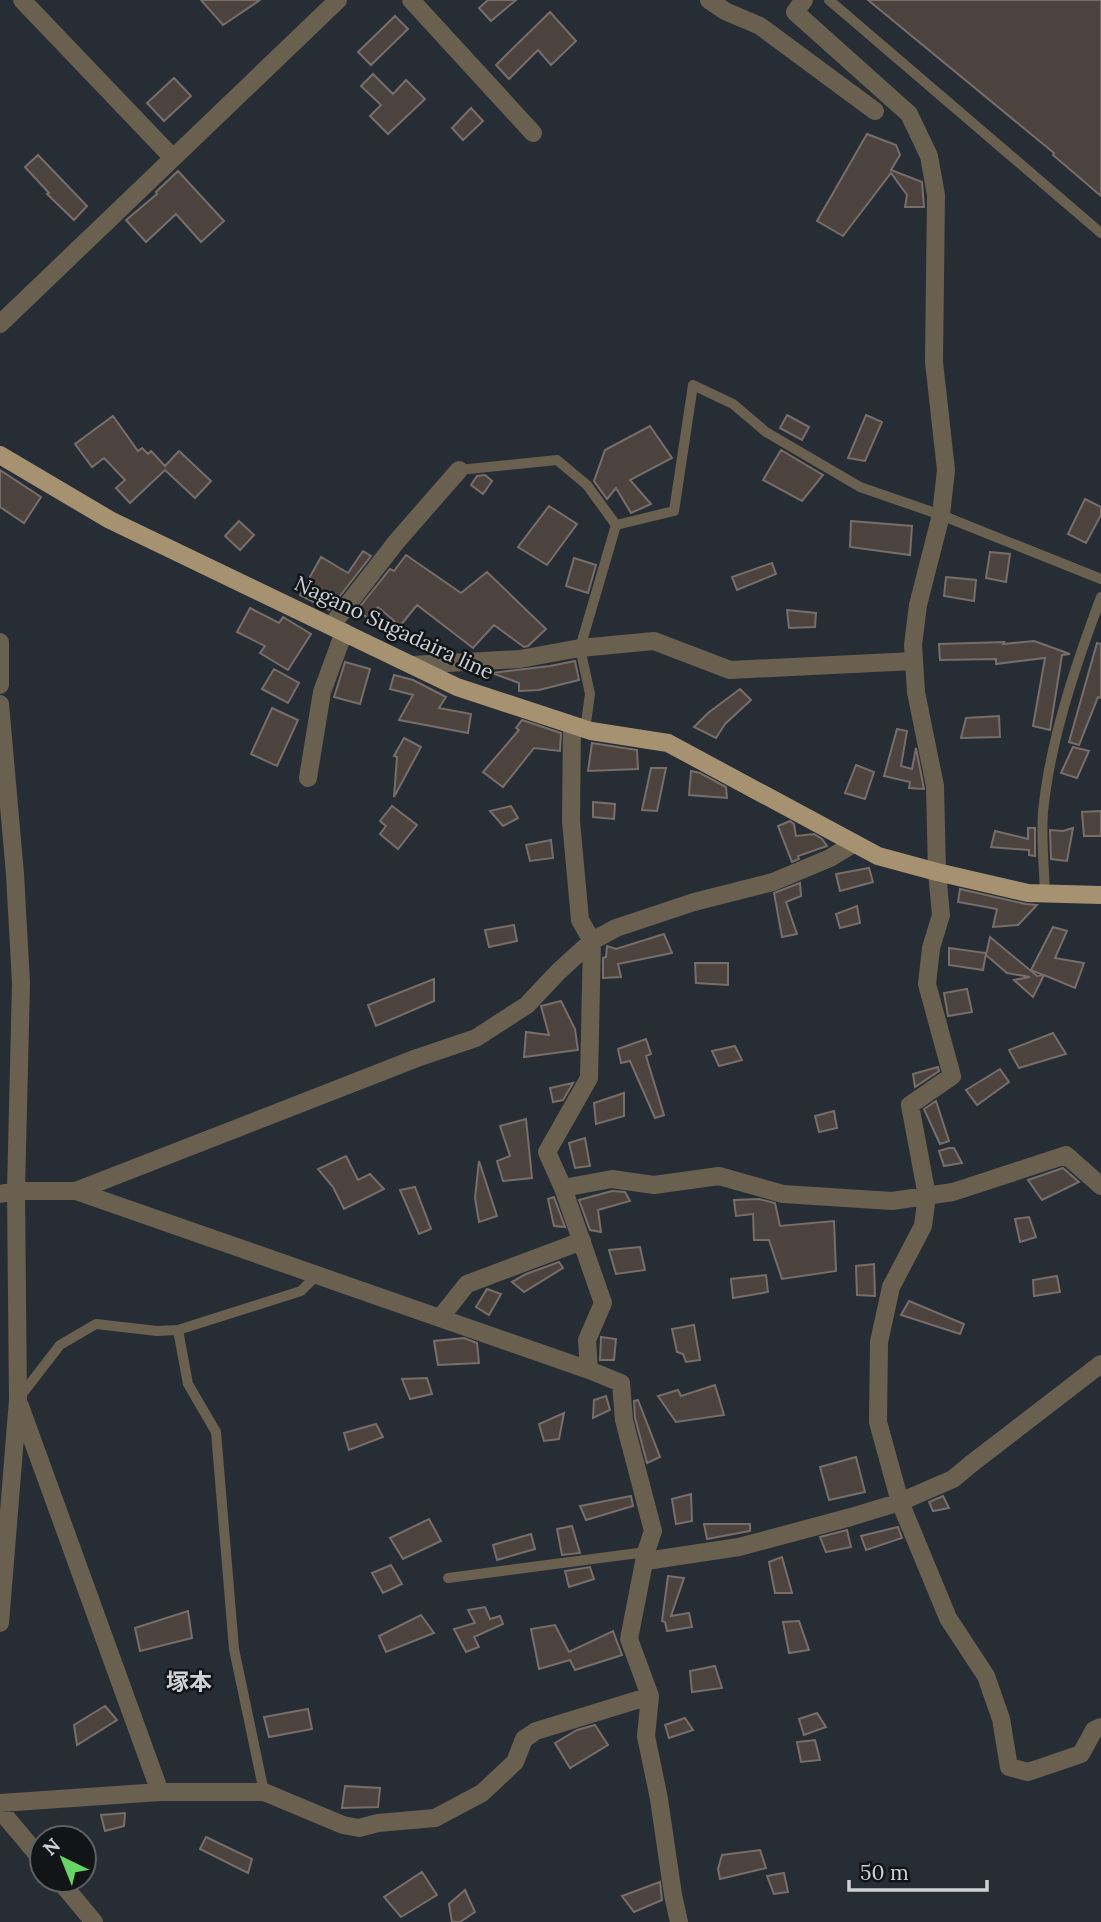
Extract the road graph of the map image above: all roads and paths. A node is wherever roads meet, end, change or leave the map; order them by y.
1 (22, 0) edge
2 (338, 0) edge
3 (411, 0) edge
4 (709, 0) edge
5 (804, 0) edge
6 (829, 0) edge
7 (844, 0) edge
8 (849, 17) junction
9 (874, 111) dead end
10 (533, 133) dead end
11 (173, 158) junction
12 (1101, 233) edge
13 (0, 324) edge
14 (0, 455) edge
15 (459, 470) joint
16 (941, 515) junction
17 (616, 525) junction
18 (1101, 579) edge
19 (1101, 597) edge
20 (338, 629) junction
21 (0, 642) edge
22 (580, 648) junction
23 (914, 661) junction
24 (412, 665) junction
25 (0, 685) edge
26 (0, 704) edge
27 (579, 728) junction
28 (308, 778) dead end
29 (853, 844) junction
30 (937, 872) junction
31 (1045, 893) junction
32 (1101, 895) edge
33 (592, 941) junction
34 (1101, 1186) edge
35 (563, 1188) junction
36 (76, 1191) junction
37 (8, 1193) edge
38 (927, 1196) junction
39 (582, 1241) junction
40 (317, 1275) junction
41 (440, 1318) junction
42 (178, 1330) junction
43 (1101, 1364) edge
44 (589, 1370) junction
45 (18, 1400) junction
46 (900, 1502) junction
47 (646, 1556) junction
48 (448, 1578) dead end
49 (0, 1623) edge
50 (650, 1696) junction
51 (1101, 1727) edge
52 (160, 1792) junction
53 (264, 1793) junction
54 (0, 1803) edge
55 (0, 1810) edge
56 (28, 1843) edge
57 (71, 1894) edge
58 (94, 1922) edge
59 (679, 1922) edge

1 - 11 street
2 - 11 street
3 - 10 street
4 - 9 street
5 - 16 street
6 - 8 lane
7 - 8 lane
8 - 12 lane
11 - 13 street
14 - 20 main road, Nagano Sugadaira line
15 - 17 lane
15 - 20 street
16 - 17 lane
16 - 18 lane
16 - 23 street
17 - 22 lane
19 - 31 lane
20 - 24 main road, Nagano Sugadaira line
20 - 28 street
21 - 25 street
22 - 23 street
22 - 24 street
22 - 27 lane
23 - 30 street
24 - 27 main road, Nagano Sugadaira line
26 - 37 street
27 - 29 main road, Nagano Sugadaira line
27 - 33 street
29 - 30 main road, Nagano Sugadaira line
29 - 33 street
30 - 31 main road, Nagano Sugadaira line
30 - 38 street
31 - 32 main road, Nagano Sugadaira line
33 - 35 street
33 - 36 street
34 - 38 street
35 - 38 street
35 - 39 street
36 - 37 street
36 - 40 street
37 - 45 street
38 - 46 street
39 - 41 street
39 - 44 street
40 - 41 street
40 - 42 lane
41 - 44 street
42 - 45 lane
42 - 53 lane
43 - 46 street
44 - 47 street
45 - 49 street
45 - 52 street
46 - 47 street
46 - 51 street
47 - 48 lane
47 - 50 street
50 - 53 street
50 - 59 street
52 - 53 street
52 - 54 street
55 - 56 street
57 - 58 street

